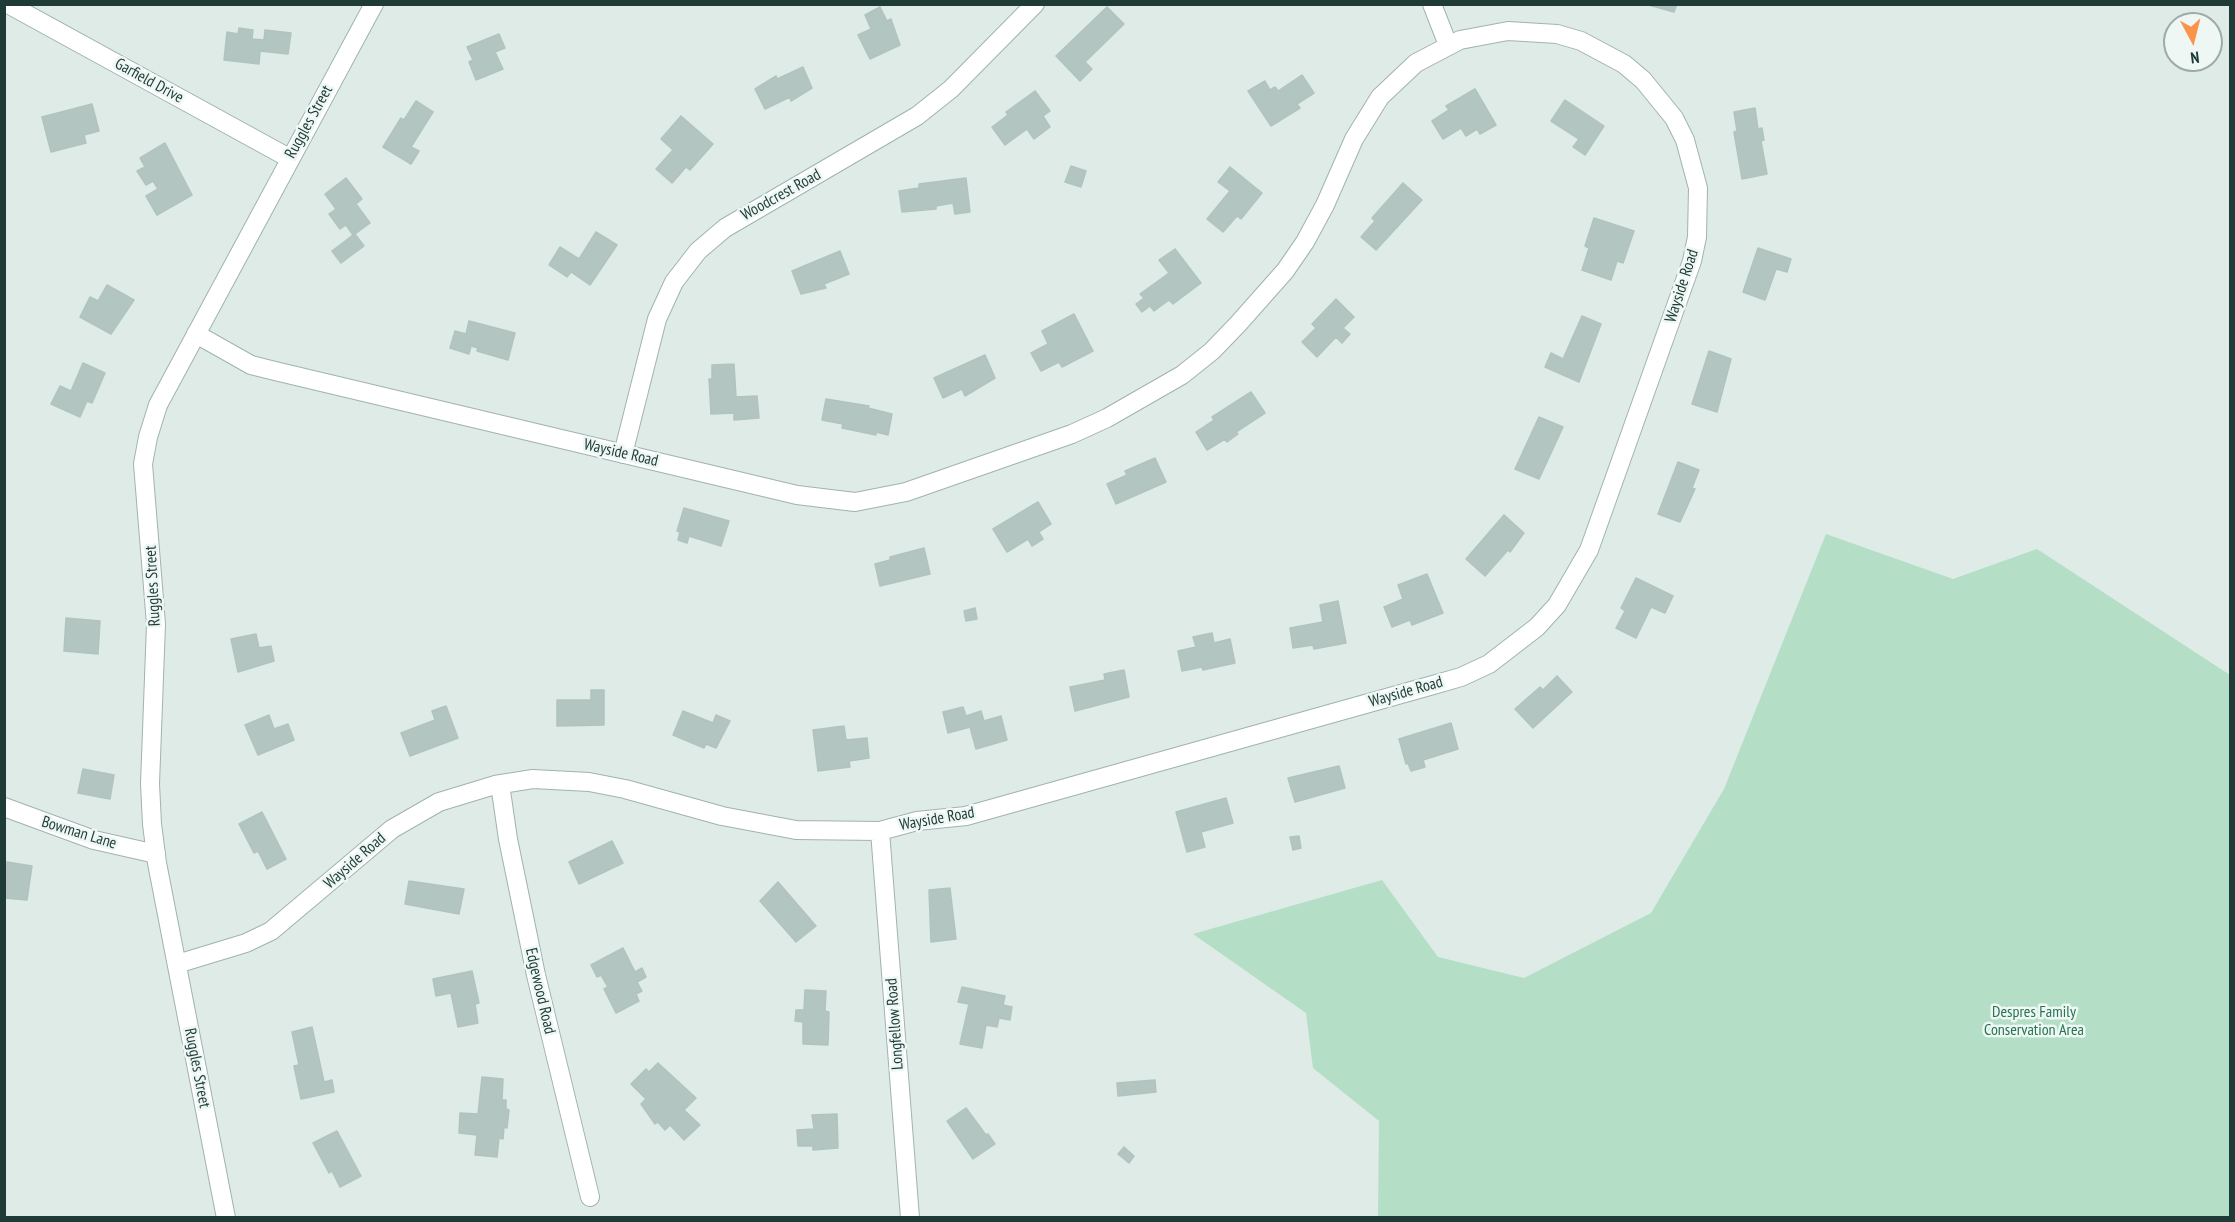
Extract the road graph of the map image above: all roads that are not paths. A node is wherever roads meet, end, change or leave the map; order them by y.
1 (8, 4) edge
2 (374, 4) edge
3 (1035, 4) edge
4 (1432, 4) edge
5 (1448, 45) junction
6 (289, 158) junction
7 (196, 334) junction
8 (623, 454) junction
9 (500, 784) junction
10 (4, 807) edge
11 (880, 831) junction
12 (156, 854) junction
13 (177, 964) junction
14 (590, 1197) dead end
15 (226, 1218) edge
16 (910, 1218) edge

1 - 6 street, Garfield Drive
2 - 6 street, Ruggles Street
3 - 8 street, Woodcrest Road
4 - 5 street
5 - 8 street, Wayside Road
5 - 11 street, Wayside Road
6 - 7 street, Ruggles Street
7 - 8 street, Wayside Road
7 - 12 street, Ruggles Street
9 - 11 street, Wayside Road
9 - 13 street, Wayside Road
9 - 14 street, Edgewood Road
10 - 12 street, Bowman Lane
11 - 16 street, Longfellow Road
12 - 13 street, Ruggles Street
13 - 15 street, Ruggles Street

